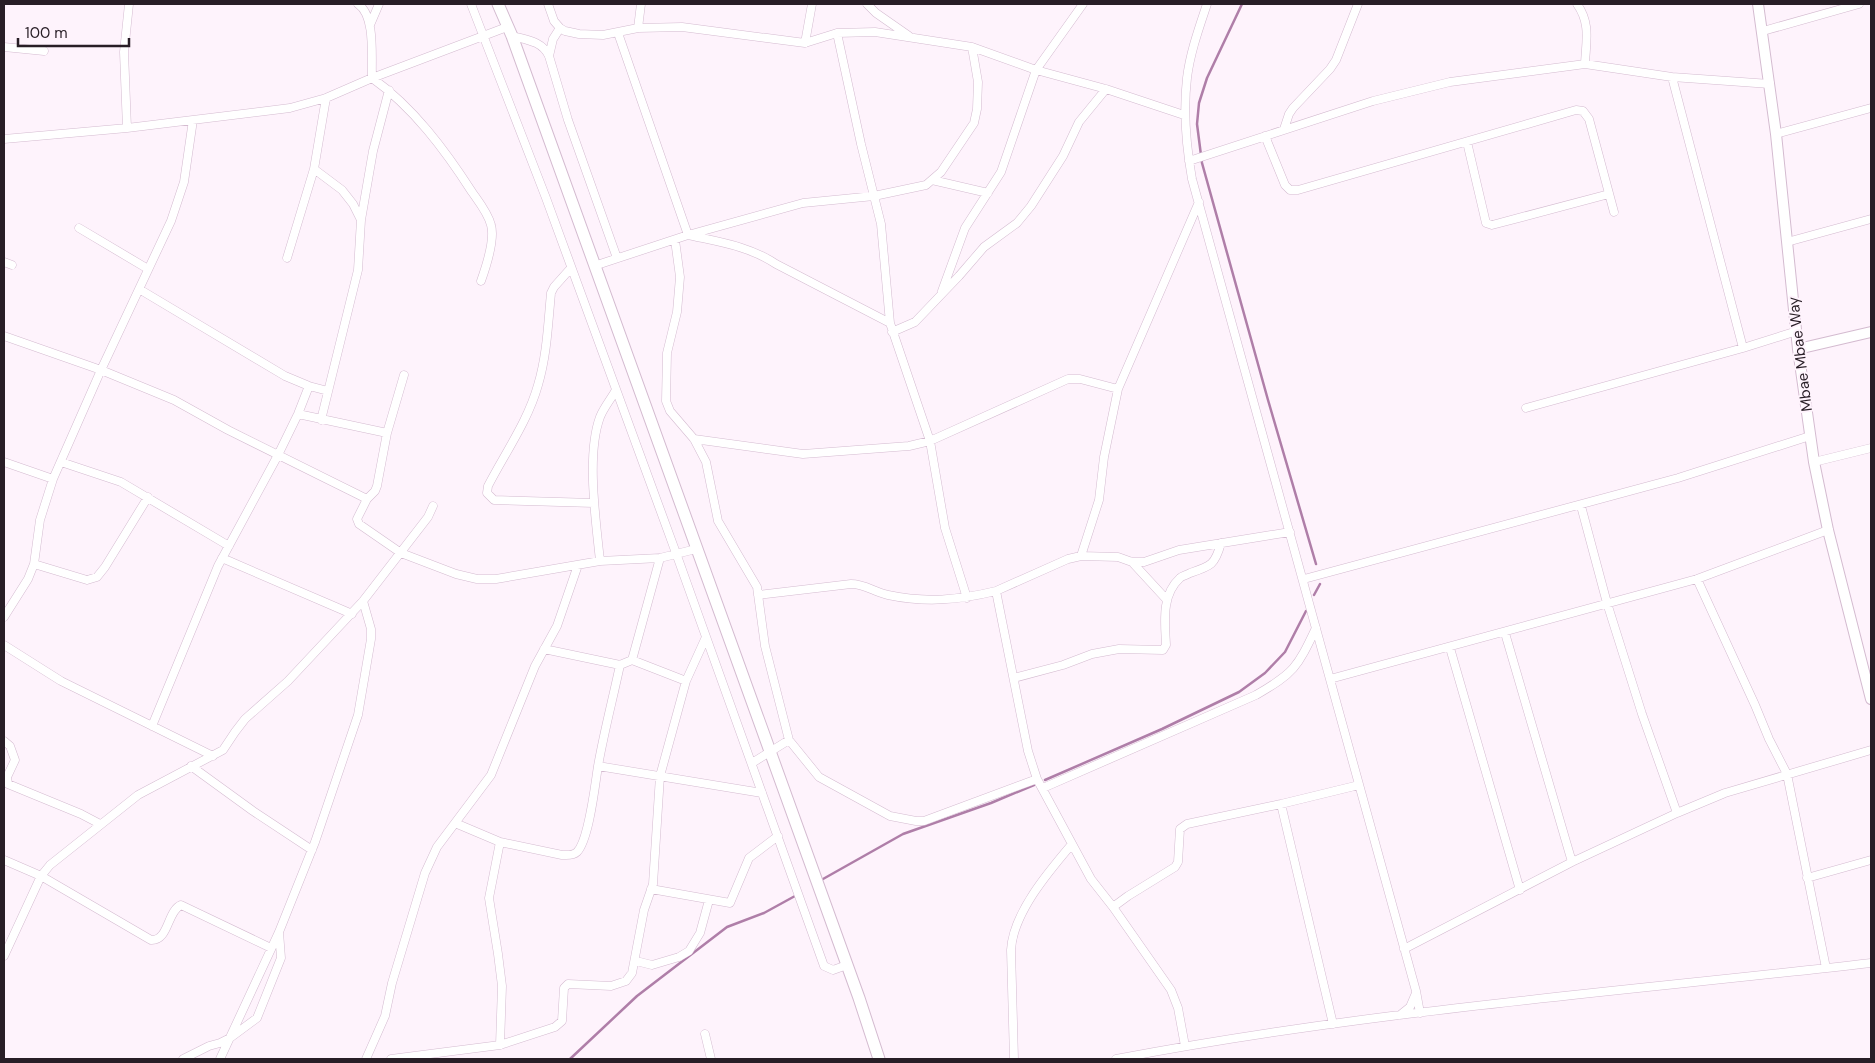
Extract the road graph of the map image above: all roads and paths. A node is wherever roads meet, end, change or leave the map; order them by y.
1 (129, 4) edge
2 (358, 4) edge
3 (379, 4) edge
4 (471, 4) edge
5 (498, 4) edge
6 (548, 4) edge
7 (641, 4) edge
8 (812, 4) edge
9 (867, 4) edge
10 (1083, 4) edge
11 (1207, 4) edge
12 (1358, 4) edge
13 (1577, 4) edge
14 (1758, 4) edge
15 (1859, 4) edge
16 (370, 25) junction
17 (560, 28) junction
18 (638, 28) junction
19 (509, 31) junction
20 (1763, 31) junction
21 (618, 33) junction
22 (837, 34) junction
23 (483, 37) junction
24 (909, 37) junction
25 (805, 44) junction
26 (4, 47) edge
27 (972, 47) junction
28 (44, 51) dead end
29 (549, 56) junction
30 (1585, 64) junction
31 (1036, 70) junction
32 (1672, 77) junction
33 (372, 78) junction
34 (1770, 84) junction
35 (1106, 89) junction
36 (389, 90) junction
37 (326, 98) junction
38 (1871, 108) edge
39 (1184, 116) junction
40 (193, 120) junction
41 (127, 128) junction
42 (1284, 129) junction
43 (1776, 134) junction
44 (1265, 136) junction
45 (4, 139) edge
46 (1467, 142) junction
47 (1189, 161) junction
48 (314, 169) junction
49 (932, 180) junction
50 (988, 192) junction
51 (1609, 194) junction
52 (874, 196) junction
53 (1199, 202) junction
54 (1614, 212) dead end
55 (1871, 219) edge
56 (362, 220) junction
57 (79, 228) dead end
58 (688, 235) junction
59 (675, 240) junction
60 (1787, 242) junction
61 (287, 258) dead end
62 (617, 258) junction
63 (4, 262) edge
64 (12, 265) dead end
65 (594, 266) junction
66 (148, 268) junction
67 (571, 268) junction
68 (481, 281) dead end
69 (139, 289) junction
70 (942, 294) junction
71 (890, 323) junction
72 (1797, 331) junction
73 (892, 332) junction
74 (1871, 332) edge
75 (4, 336) edge
76 (1744, 348) junction
77 (1798, 349) junction
78 (101, 370) junction
79 (404, 375) dead end
80 (309, 386) junction
81 (616, 390) junction
82 (1118, 390) junction
83 (328, 391) junction
84 (1526, 408) dead end
85 (298, 414) junction
86 (321, 420) junction
87 (388, 433) junction
88 (1810, 436) junction
89 (694, 439) junction
90 (930, 441) junction
91 (1871, 448) edge
92 (278, 455) junction
93 (4, 462) edge
94 (61, 462) junction
95 (1814, 462) junction
96 (53, 479) junction
97 (148, 497) junction
98 (367, 499) junction
99 (594, 503) junction
100 (433, 506) dead end
101 (1581, 506) junction
102 (1828, 530) junction
103 (1290, 532) junction
104 (1221, 543) junction
105 (229, 546) junction
106 (696, 549) junction
107 (401, 553) junction
108 (676, 553) junction
109 (1081, 556) junction
110 (222, 558) junction
111 (660, 558) junction
112 (600, 561) junction
113 (1132, 562) junction
114 (34, 564) junction
115 (578, 565) junction
116 (1304, 579) junction
117 (1697, 579) junction
118 (996, 591) junction
119 (758, 595) junction
120 (967, 598) junction
121 (1167, 600) junction
122 (363, 601) junction
123 (1607, 603) junction
124 (352, 614) junction
125 (4, 617) edge
126 (1316, 628) junction
127 (1505, 633) junction
128 (706, 637) junction
129 (4, 645) edge
130 (1450, 648) junction
131 (544, 649) junction
132 (632, 660) junction
133 (1866, 663) edge
134 (620, 665) junction
135 (1014, 678) junction
136 (1330, 679) junction
137 (686, 681) junction
138 (1871, 699) edge
139 (152, 726) junction
140 (789, 740) junction
141 (4, 741) edge
142 (1871, 750) edge
143 (770, 753) junction
144 (213, 756) junction
145 (752, 763) junction
146 (191, 766) junction
147 (598, 766) junction
148 (1787, 774) junction
149 (660, 776) junction
150 (1037, 779) junction
151 (1359, 785) junction
152 (1043, 788) junction
153 (762, 793) junction
154 (1281, 804) junction
155 (1677, 813) junction
156 (456, 823) junction
157 (100, 824) junction
158 (778, 836) junction
159 (500, 842) junction
160 (1072, 844) junction
161 (312, 850) junction
162 (4, 860) edge
163 (1871, 860) edge
164 (1572, 862) junction
165 (41, 876) junction
166 (1807, 878) junction
167 (651, 889) junction
168 (1520, 890) junction
169 (709, 900) junction
170 (1113, 907) junction
171 (279, 932) junction
172 (271, 948) junction
173 (5, 950) edge
174 (1404, 950) junction
175 (636, 961) junction
176 (1871, 963) edge
177 (847, 965) junction
178 (1826, 968) junction
179 (1416, 990) junction
180 (1420, 1012) junction
181 (1396, 1017) junction
182 (1333, 1024) junction
183 (705, 1034) dead end
184 (230, 1038) junction
185 (500, 1045) junction
186 (1185, 1046) junction
187 (183, 1059) edge
188 (220, 1059) edge
189 (366, 1059) edge
190 (390, 1059) edge
191 (711, 1059) edge
192 (879, 1059) edge
193 (1014, 1059) edge
194 (1116, 1059) edge

1 - 41 street
2 - 16 street
3 - 16 street
4 - 23 street
5 - 19 main road
6 - 17 street
7 - 18 street
8 - 25 street
9 - 24 street
10 - 31 street
11 - 39 street
12 - 42 street
13 - 30 street
14 - 20 street, Mbae Mbae Way
15 - 20 street
16 - 33 street
17 - 21 street
17 - 29 street
18 - 21 street
18 - 25 street
19 - 23 street
19 - 29 street
19 - 65 main road
20 - 34 street, Mbae Mbae Way
21 - 58 street
22 - 24 street
22 - 25 street
22 - 52 street
23 - 33 street
23 - 67 street
24 - 27 street
26 - 28 street
27 - 31 street
27 - 49 street
29 - 62 street
30 - 32 street
30 - 42 street
31 - 35 street
31 - 50 street
32 - 34 street
32 - 76 street
33 - 36 street
33 - 37 street
34 - 43 street, Mbae Mbae Way
35 - 39 street
35 - 70 street
36 - 56 street
36 - 68 street
37 - 40 street
37 - 48 street
38 - 43 street
39 - 47 street
40 - 41 street
40 - 66 street
41 - 45 street
42 - 44 street
43 - 60 street, Mbae Mbae Way
44 - 46 street
44 - 47 street
46 - 51 street
46 - 51 street
47 - 53 street
48 - 56 street
48 - 61 street
49 - 50 street
49 - 52 street
50 - 70 street
51 - 54 street
52 - 58 street
52 - 71 street
53 - 82 street
53 - 103 street
55 - 60 street
56 - 83 street
57 - 66 street
58 - 59 street
58 - 71 street
59 - 62 street
59 - 89 street
60 - 72 street, Mbae Mbae Way
62 - 65 street
63 - 64 street
65 - 106 main road
66 - 69 street
67 - 81 street
67 - 99 street
69 - 78 street
69 - 80 street
70 - 73 street
71 - 73 street
72 - 76 street
72 - 77 street, Mbae Mbae Way
73 - 90 street
74 - 77 street
75 - 78 street
76 - 84 street
77 - 88 street, Mbae Mbae Way
78 - 92 street
78 - 94 street
79 - 87 street
80 - 83 street
80 - 85 street
81 - 99 street
81 - 108 street
82 - 90 street
82 - 109 street
83 - 86 street
85 - 86 street
85 - 92 street
86 - 87 street
87 - 98 street
88 - 95 street, Mbae Mbae Way
88 - 101 street
89 - 90 street
89 - 119 street
90 - 120 street
91 - 95 street
92 - 98 street
92 - 105 street
93 - 96 street
94 - 96 street
94 - 97 street
95 - 102 street, Mbae Mbae Way
96 - 114 street
97 - 105 street
97 - 114 street
98 - 107 street
99 - 112 street
100 - 107 street
101 - 116 street
101 - 123 street
102 - 117 street
102 - 133 street, Mbae Mbae Way
103 - 104 street
103 - 116 street
104 - 113 street
104 - 121 street
105 - 110 street
106 - 108 street
106 - 143 main road
107 - 115 street
107 - 122 street
108 - 111 street
108 - 128 street
109 - 113 street
109 - 118 street
110 - 124 street
110 - 139 street
111 - 112 street
111 - 132 street
112 - 115 street
113 - 121 street
114 - 125 street
115 - 131 street
116 - 126 street
117 - 123 street
117 - 148 street
118 - 120 street
118 - 135 street
119 - 120 street
119 - 140 street
121 - 135 street
122 - 124 street
122 - 161 street
123 - 127 street
123 - 155 street
124 - 144 street
126 - 136 street
126 - 152 street
127 - 130 street
127 - 164 street
128 - 137 street
128 - 145 street
129 - 139 street
130 - 136 street
130 - 168 street
131 - 134 street
131 - 156 street
132 - 134 street
132 - 137 street
133 - 138 street, Mbae Mbae Way
134 - 147 street
135 - 150 street
136 - 151 street
137 - 149 street
139 - 144 street
140 - 143 street
140 - 150 street
141 - 157 street
142 - 148 street
143 - 145 street
143 - 177 main road
144 - 146 street
145 - 153 street
146 - 157 street
146 - 161 street
147 - 149 street
147 - 159 street
148 - 155 street
148 - 166 street
149 - 153 street
149 - 167 street
150 - 152 street
151 - 154 street
151 - 174 street
152 - 160 street
153 - 158 street
154 - 170 street
154 - 182 street
155 - 164 street
156 - 159 street
156 - 189 street
157 - 165 street
158 - 169 street
158 - 177 street
159 - 185 street
160 - 170 street
160 - 193 street
161 - 171 street
162 - 165 street
163 - 166 street
164 - 168 street
165 - 172 street
165 - 173 street
166 - 178 street
167 - 169 street
167 - 175 street
168 - 174 street
169 - 175 street
170 - 186 street
171 - 172 street
171 - 184 street
172 - 184 street
174 - 179 street
175 - 185 street
176 - 178 street
177 - 192 main road
178 - 180 street
179 - 180 street
179 - 181 street
180 - 181 street
181 - 182 street
182 - 186 street
183 - 191 street
184 - 187 street
184 - 188 street
185 - 190 street
186 - 194 street

